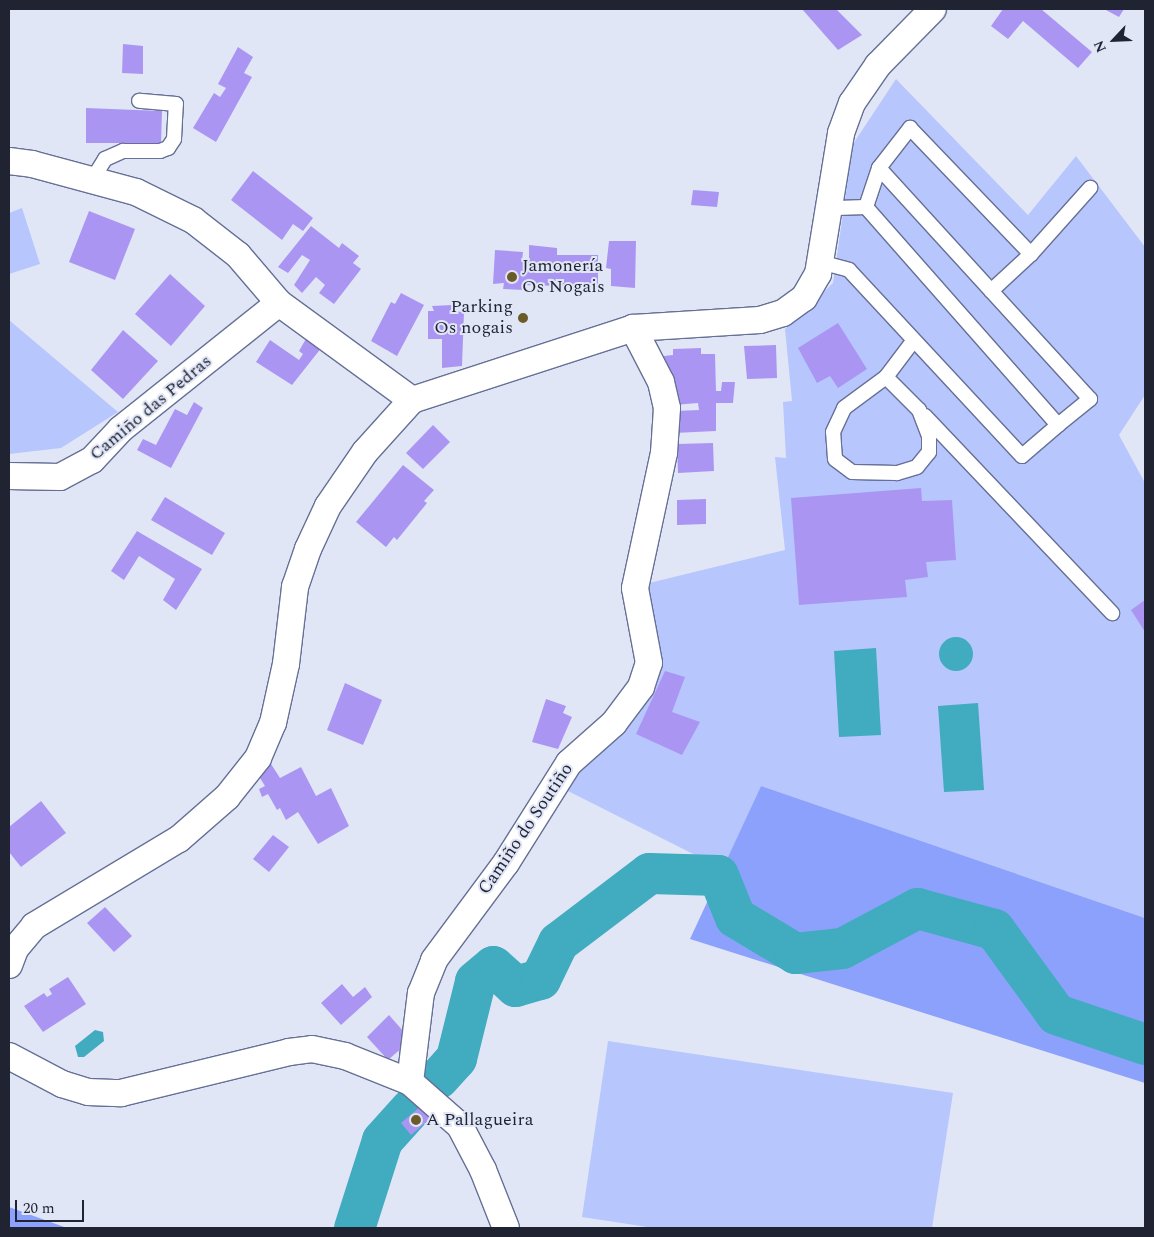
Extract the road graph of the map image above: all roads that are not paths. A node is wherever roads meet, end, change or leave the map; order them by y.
1 (933, 9) edge
2 (139, 101) dead end
3 (9, 161) edge
4 (880, 168) junction
5 (92, 180) junction
6 (1090, 188) dead end
7 (866, 207) junction
8 (829, 208) junction
9 (1031, 254) junction
10 (820, 262) junction
11 (991, 291) junction
12 (278, 303) junction
13 (633, 328) junction
14 (914, 340) junction
15 (886, 377) junction
16 (412, 400) junction
17 (918, 410) junction
18 (1058, 425) junction
19 (9, 476) edge
20 (1112, 613) dead end
21 (9, 965) edge
22 (9, 1056) edge
23 (410, 1082) junction
24 (506, 1228) edge

1 - 8 street
2 - 5 lane
3 - 5 street
4 - 7 lane
4 - 9 lane
4 - 11 lane
5 - 12 street
6 - 9 lane
7 - 8 lane
7 - 18 lane
8 - 10 street
9 - 11 lane
10 - 13 street
10 - 14 lane
11 - 18 lane
12 - 16 street
12 - 19 street, Camiño das Pedras
13 - 16 street
13 - 23 street, Camiño do Soutiño
14 - 15 lane
14 - 18 lane
15 - 17 lane
15 - 17 lane
16 - 21 street
17 - 20 lane
22 - 23 street
23 - 24 street

